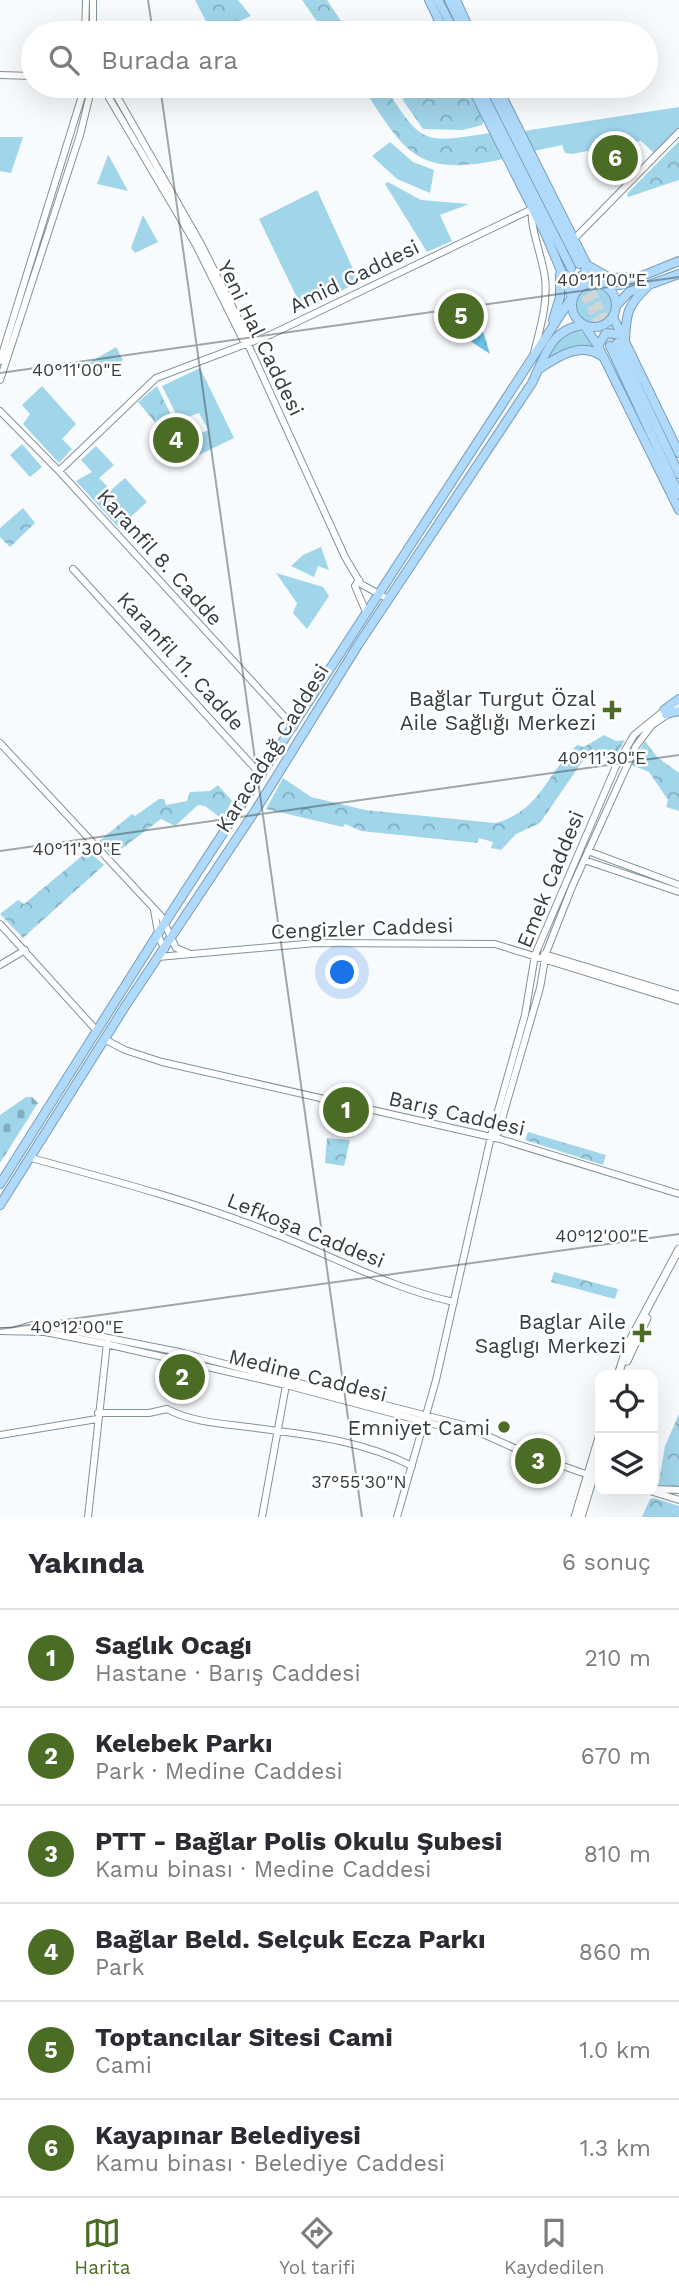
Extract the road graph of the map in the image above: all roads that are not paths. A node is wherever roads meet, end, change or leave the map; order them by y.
1 (86, 0) edge
2 (93, 0) edge
3 (429, 0) edge
4 (438, 0) edge
5 (449, 0) edge
6 (456, 0) edge
7 (85, 21) edge
8 (93, 21) edge
9 (439, 21) edge
10 (449, 21) edge
11 (459, 21) edge
12 (466, 21) edge
13 (0, 75) edge
14 (21, 76) edge
15 (81, 98) edge
16 (91, 98) edge
17 (115, 98) edge
18 (477, 98) edge
19 (483, 98) edge
20 (486, 98) edge
21 (495, 98) edge
22 (503, 98) edge
23 (489, 104) junction
24 (679, 132) edge
25 (532, 209) junction
26 (574, 239) junction
27 (679, 261) edge
28 (558, 262) junction
29 (577, 266) junction
30 (679, 274) edge
31 (646, 275) junction
32 (596, 283) junction
33 (652, 283) junction
34 (606, 286) junction
35 (572, 297) junction
36 (617, 306) junction
37 (613, 317) junction
38 (584, 325) junction
39 (546, 337) junction
40 (245, 341) junction
41 (618, 342) junction
42 (598, 346) junction
43 (533, 357) junction
44 (0, 361) edge
45 (608, 362) junction
46 (538, 370) junction
47 (0, 380) edge
48 (0, 411) edge
49 (679, 453) edge
50 (59, 471) junction
51 (679, 474) edge
52 (679, 494) edge
53 (679, 510) edge
54 (73, 569) dead end
55 (359, 580) junction
56 (387, 581) junction
57 (377, 595) junction
58 (391, 595) junction
59 (366, 612) junction
60 (679, 705) edge
61 (665, 712) junction
62 (294, 728) junction
63 (0, 743) edge
64 (262, 776) junction
65 (587, 851) junction
66 (584, 860) junction
67 (679, 885) edge
68 (679, 892) edge
69 (153, 908) junction
70 (173, 910) junction
71 (166, 923) junction
72 (0, 924) edge
73 (159, 933) junction
74 (170, 937) junction
75 (164, 948) junction
76 (25, 950) junction
77 (190, 953) junction
78 (546, 953) junction
79 (535, 955) junction
80 (173, 956) junction
81 (158, 957) junction
82 (544, 961) junction
83 (0, 965) edge
84 (679, 995) edge
85 (679, 1001) edge
86 (97, 1031) junction
87 (104, 1039) junction
88 (492, 1138) junction
89 (31, 1158) junction
90 (0, 1185) edge
91 (679, 1194) edge
92 (0, 1205) edge
93 (679, 1249) edge
94 (679, 1258) edge
95 (454, 1302) junction
96 (0, 1331) edge
97 (108, 1341) junction
98 (622, 1370) edge
99 (623, 1370) edge
100 (286, 1385) junction
101 (98, 1416) junction
102 (424, 1419) junction
103 (278, 1431) junction
104 (0, 1435) edge
105 (412, 1466) junction
106 (595, 1477) edge
107 (658, 1490) edge
108 (679, 1490) edge
109 (658, 1492) edge
110 (679, 1500) edge
111 (88, 1517) edge
112 (262, 1517) edge
113 (397, 1517) edge
114 (575, 1517) edge
115 (581, 1517) edge

1 - 7 street
2 - 8 street
3 - 9 highway
4 - 10 highway
5 - 11 highway
6 - 12 highway
13 - 14 street
15 - 44 street
16 - 47 street
17 - 40 street, Yeni Hal Caddesi
18 - 25 highway
19 - 23 highway
20 - 23 highway
21 - 29 highway
22 - 26 highway
23 - 29 highway
24 - 26 street
25 - 28 highway
25 - 40 street, Amid Caddesi
25 - 43 street
26 - 29 highway
27 - 31 highway
28 - 29 highway
28 - 39 highway
29 - 31 highway
29 - 32 highway
29 - 35 highway
30 - 33 highway
31 - 34 highway
32 - 34 highway
32 - 35 highway
33 - 36 highway
33 - 41 highway
34 - 36 highway
35 - 38 highway
35 - 39 highway, Karacadağ Caddesi
36 - 37 highway
37 - 38 highway
37 - 41 highway
38 - 42 highway
38 - 46 highway, Karacadağ Caddesi
39 - 43 highway, Karacadağ Caddesi
40 - 50 street, Amid Caddesi
40 - 55 street, Yeni Hal Caddesi
41 - 42 highway
41 - 49 highway
41 - 51 highway
41 - 52 highway
42 - 45 highway
43 - 56 highway, Karacadağ Caddesi
45 - 46 highway
45 - 53 highway
46 - 58 highway, Karacadağ Caddesi
48 - 50 street, Karanfil 8. Cadde
50 - 62 street, Karanfil 8. Cadde
54 - 64 street, Karanfil 11. Cadde
55 - 57 street, Yeni Hal Caddesi
55 - 59 street
56 - 57 highway, Karacadağ Caddesi
56 - 58 highway
57 - 58 street, Yeni Hal Caddesi
57 - 59 highway, Karacadağ Caddesi
58 - 74 highway, Karacadağ Caddesi
59 - 62 highway, Karacadağ Caddesi
60 - 61 highway
61 - 65 street, Emek Caddesi
61 - 79 street, Emek Caddesi
62 - 64 highway, Karacadağ Caddesi
63 - 69 street
64 - 70 highway, Karacadağ Caddesi
65 - 66 street, Emek Caddesi
65 - 67 street
66 - 68 street
66 - 78 street, Emek Caddesi
69 - 70 street
69 - 71 street
69 - 73 street
70 - 71 highway, Karacadağ Caddesi
71 - 73 highway, Karacadağ Caddesi
71 - 74 street
72 - 76 street
73 - 75 street
73 - 86 highway, Karacadağ Caddesi
74 - 75 highway, Karacadağ Caddesi
74 - 77 street
75 - 80 street
75 - 81 highway, Karacadağ Caddesi
76 - 83 street
76 - 86 street
77 - 79 street, Cengizler Caddesi
77 - 80 street, Cengizler Caddesi
78 - 79 street, Cengizler Caddesi
78 - 82 street, Emek Caddesi
78 - 84 street, Cengizler Caddesi
79 - 82 street, Cengizler Caddesi
79 - 88 street, Emek Caddesi
80 - 81 street, Cengizler Caddesi
81 - 87 highway, Karacadağ Caddesi
82 - 85 street, Cengizler Caddesi
82 - 88 street, Emek Caddesi
86 - 90 highway, Karacadağ Caddesi
87 - 88 street, Barış Caddesi
87 - 89 highway, Karacadağ Caddesi
88 - 91 street, Barış Caddesi
88 - 95 street, Emek Caddesi
89 - 92 highway, Karacadağ Caddesi
89 - 95 street, Lefkoşa Caddesi
93 - 98 main road
94 - 99 main road
95 - 102 street, Emek Caddesi
96 - 97 street
97 - 100 street, Medine Caddesi
97 - 101 street
97 - 102 street
100 - 102 street, Medine Caddesi
100 - 103 street
101 - 103 street
101 - 104 street
101 - 111 street
102 - 105 street, Emek Caddesi
102 - 106 street
103 - 105 street
103 - 112 street
105 - 113 street, Emek Caddesi
106 - 114 main road
106 - 115 main road
107 - 108 street
109 - 110 street

